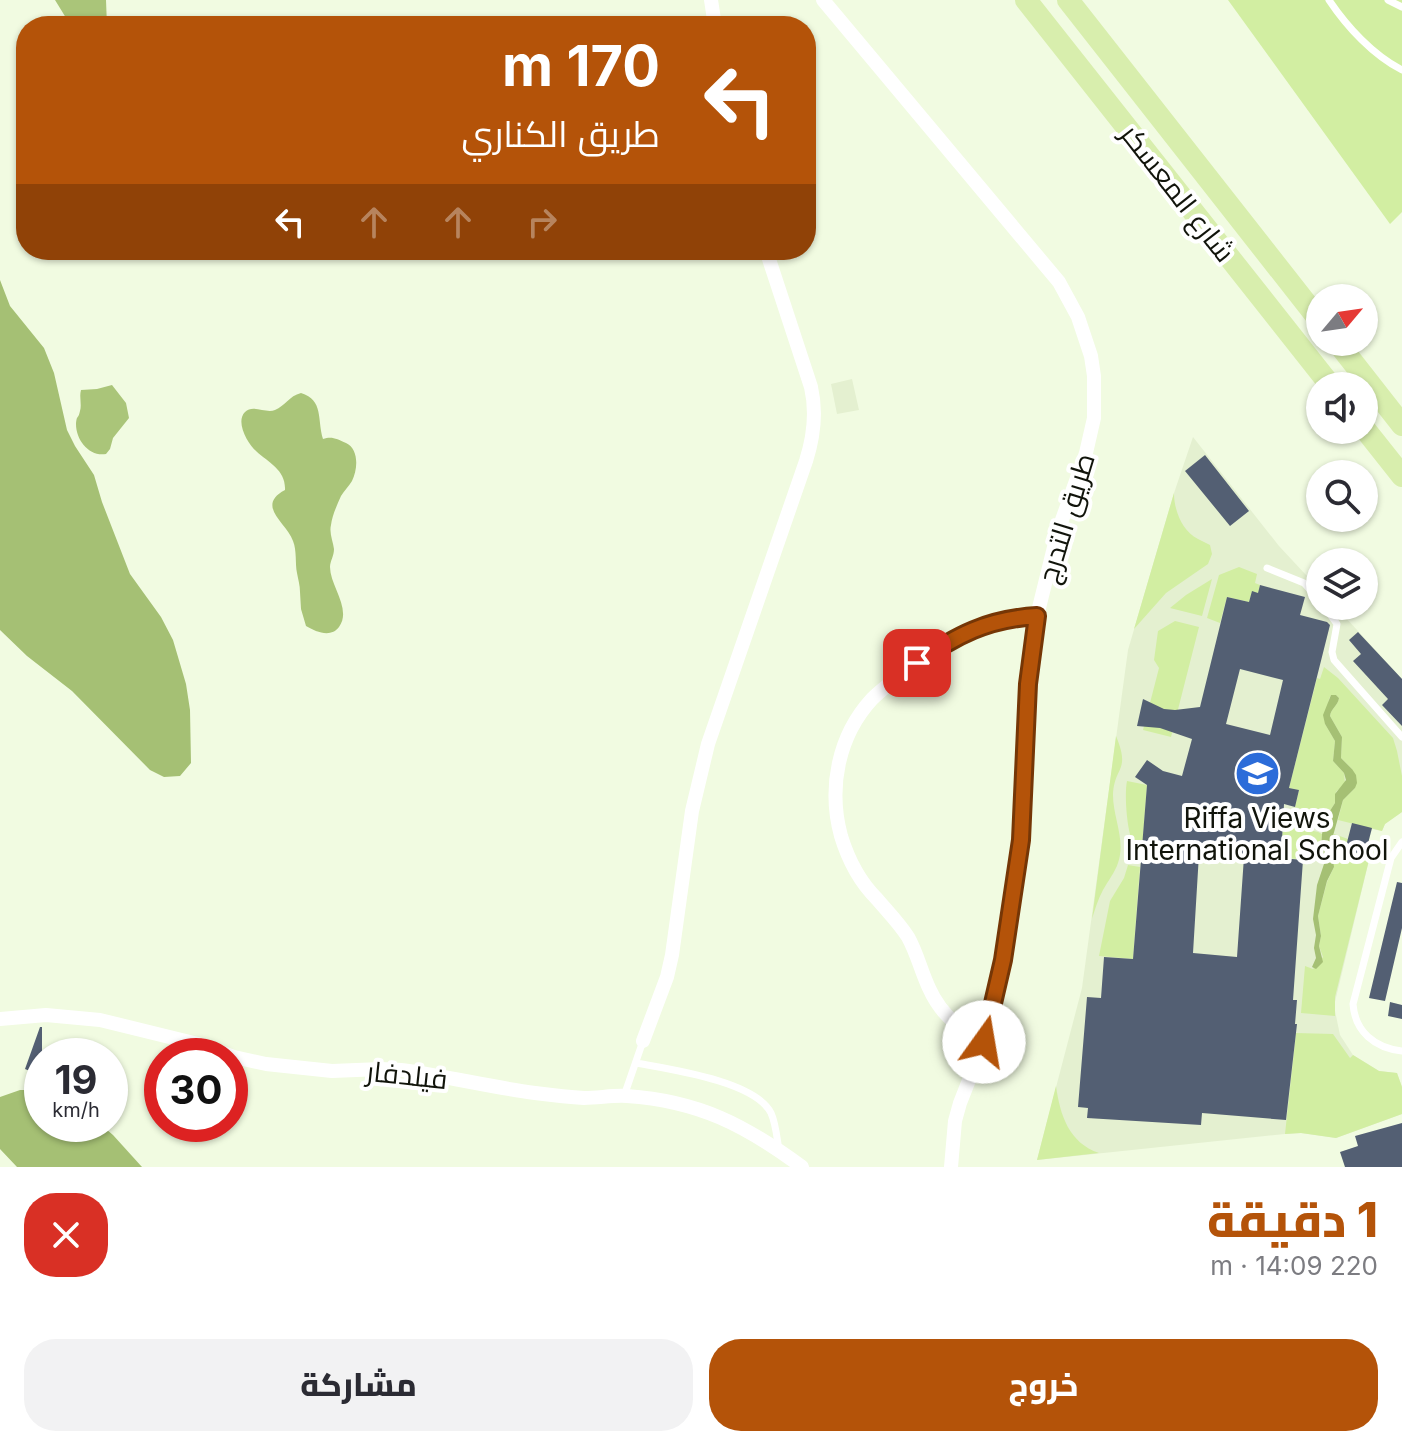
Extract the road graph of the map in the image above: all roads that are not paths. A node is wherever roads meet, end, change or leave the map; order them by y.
1 (823, 0) edge
2 (1026, 0) edge
3 (1068, 0) edge
4 (1329, 0) edge
5 (1388, 0) edge
6 (1402, 7) edge
7 (1402, 70) edge
8 (769, 260) edge
9 (1306, 303) edge
10 (1348, 356) edge
11 (1320, 372) edge
12 (1402, 425) edge
13 (1377, 444) edge
14 (1402, 476) edge
15 (1267, 568) dead end
16 (1306, 585) edge
17 (1037, 616) junction
18 (1334, 620) edge
19 (1402, 737) edge
20 (1402, 842) edge
21 (0, 1019) edge
22 (643, 1041) joint
23 (984, 1042) junction
24 (1402, 1051) edge
25 (636, 1063) junction
26 (624, 1096) junction
27 (779, 1150) junction
28 (802, 1167) edge
29 (951, 1167) edge

1 - 17 street, طريق التدرج
2 - 11 main road, شارع المعسكر
3 - 9 main road, شارع المعسكر
4 - 7 lane
5 - 6 lane
8 - 22 street
10 - 12 main road
13 - 14 main road
15 - 16 lane
17 - 23 street, طريق التدرج
17 - 23 street
18 - 19 lane
20 - 24 lane
21 - 26 street, فيلدفار
22 - 25 lane
23 - 29 street, طريق التدرج
25 - 26 lane
25 - 27 lane
26 - 27 street, فيلدفار
27 - 28 street, فيلدفار

